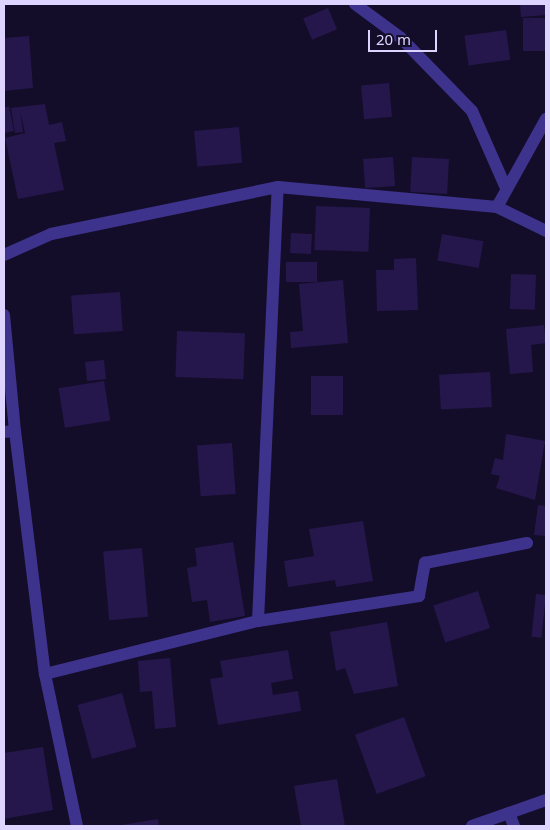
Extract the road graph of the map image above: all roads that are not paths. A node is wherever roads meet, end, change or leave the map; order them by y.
1 (355, 4) edge
2 (546, 119) edge
3 (278, 187) junction
4 (506, 188) junction
5 (496, 207) junction
6 (546, 231) edge
7 (4, 255) edge
8 (4, 316) edge
9 (9, 432) edge
10 (527, 543) dead end
11 (258, 622) junction
12 (45, 674) junction
13 (546, 800) edge
14 (509, 813) junction
15 (77, 826) edge
16 (472, 826) edge
17 (514, 826) edge

1 - 4 street
2 - 4 street
3 - 5 street
3 - 7 street
3 - 11 street
4 - 5 street
5 - 6 street
8 - 9 street
9 - 12 street
10 - 11 street
11 - 12 street
12 - 15 street
13 - 14 street
14 - 16 street
14 - 17 street

